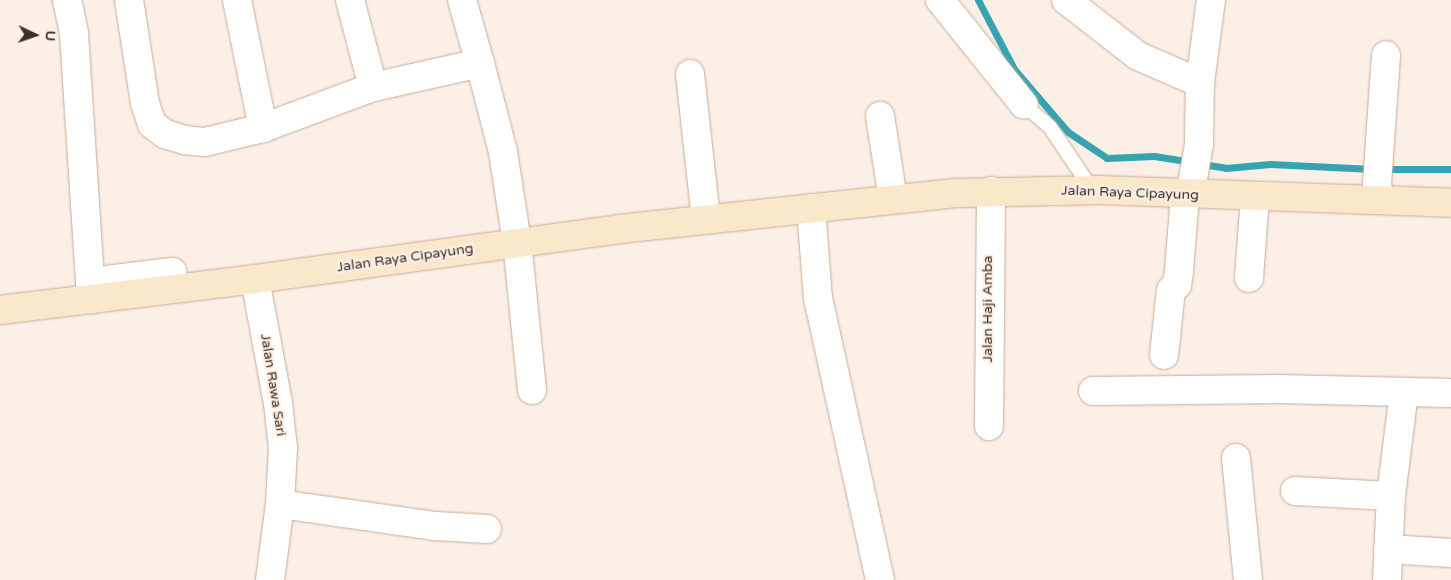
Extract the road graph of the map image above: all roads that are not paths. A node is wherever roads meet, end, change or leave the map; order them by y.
1 (67, 0) edge
2 (129, 0) edge
3 (237, 0) edge
4 (350, 0) edge
5 (462, 0) edge
6 (940, 0) edge
7 (1066, 0) edge
8 (1211, 0) edge
9 (1386, 55) dead end
10 (480, 63) junction
11 (690, 74) dead end
12 (1200, 83) junction
13 (372, 87) junction
14 (1024, 105) joint
15 (880, 116) dead end
16 (262, 128) junction
17 (1101, 190) junction
18 (1190, 190) junction
19 (991, 192) junction
20 (1378, 192) junction
21 (1255, 197) junction
22 (893, 199) junction
23 (1451, 203) edge
24 (811, 216) junction
25 (706, 219) junction
26 (517, 242) junction
27 (172, 272) dead end
28 (1249, 278) dead end
29 (255, 279) junction
30 (131, 285) junction
31 (90, 290) junction
32 (0, 310) edge
33 (1164, 355) dead end
34 (532, 390) dead end
35 (1093, 391) dead end
36 (1404, 392) junction
37 (1451, 393) edge
38 (989, 426) dead end
39 (1236, 458) dead end
40 (1295, 491) dead end
41 (1391, 496) junction
42 (280, 504) junction
43 (487, 529) dead end
44 (1388, 549) junction
45 (1451, 552) edge
46 (270, 580) edge
47 (880, 580) edge
48 (1248, 580) edge
49 (1387, 580) edge

1 - 31 street
2 - 16 street
3 - 16 street
4 - 13 street
5 - 10 street
6 - 14 street
7 - 12 street
8 - 12 street
9 - 20 street
10 - 13 street
10 - 26 street
11 - 25 street
12 - 18 street
13 - 16 street
14 - 17 lane
15 - 22 street
17 - 18 main road, Jalan Raya Cipayung
17 - 19 main road, Jalan Raya Cipayung
18 - 21 main road, Jalan Raya Cipayung
18 - 33 street
19 - 22 main road, Jalan Raya Cipayung
19 - 38 street, Jalan Haji Amba
20 - 21 main road, Jalan Raya Cipayung
20 - 23 main road, Jalan Raya Cipayung
21 - 28 street
22 - 24 main road, Jalan Raya Cipayung
24 - 25 main road, Jalan Raya Cipayung
24 - 47 street
25 - 26 main road, Jalan Raya Cipayung
26 - 29 main road, Jalan Raya Cipayung
26 - 34 street
27 - 30 street
29 - 30 main road, Jalan Raya Cipayung
29 - 42 street, Jalan Rawa Sari
30 - 31 main road, Jalan Raya Cipayung
31 - 32 main road, Jalan Raya Cipayung
35 - 36 street
36 - 37 street
36 - 41 street
39 - 48 street
40 - 41 street
41 - 44 street
42 - 43 street
42 - 46 street, Jalan Rawa Sari
44 - 45 street
44 - 49 street

